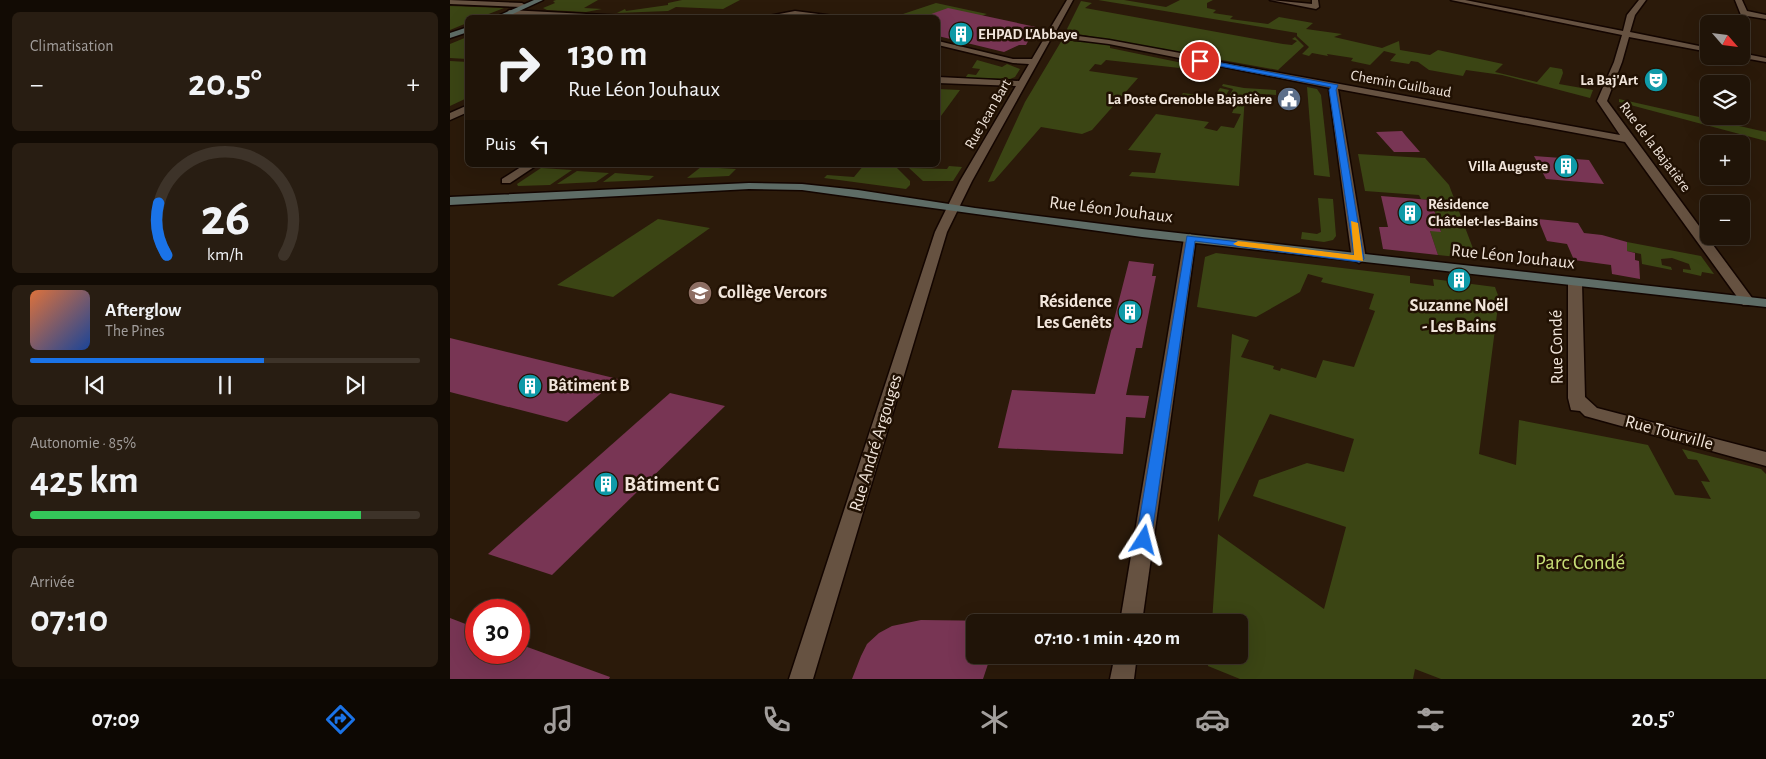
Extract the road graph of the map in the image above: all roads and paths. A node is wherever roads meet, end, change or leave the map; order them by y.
1 (540, 0) edge
2 (1070, 0) edge
3 (1273, 0) edge
4 (1454, 0) edge
5 (1642, 0) edge
6 (1738, 0) edge
7 (450, 2) edge
8 (1316, 3) edge
9 (526, 6) junction
10 (510, 12) junction
11 (503, 15) edge
12 (568, 15) edge
13 (781, 15) edge
14 (815, 15) edge
15 (1766, 18) edge
16 (465, 30) edge
17 (1625, 34) junction
18 (1050, 35) junction
19 (450, 36) edge
20 (940, 44) edge
21 (1700, 48) edge
22 (1750, 57) edge
23 (1766, 60) edge
24 (1036, 62) junction
25 (940, 80) edge
26 (1022, 84) junction
27 (1336, 86) junction
28 (465, 110) edge
29 (450, 117) edge
30 (1629, 140) junction
31 (529, 167) edge
32 (506, 181) dead end
33 (450, 201) edge
34 (952, 208) junction
35 (1190, 238) junction
36 (1359, 259) junction
37 (1575, 283) junction
38 (1748, 302) junction
39 (1766, 303) edge
40 (1577, 404) joint
41 (1766, 459) edge
42 (1132, 614) edge
43 (1124, 664) edge
44 (801, 679) edge
45 (1122, 679) edge

1 - 9 street
2 - 18 street, Rue Jean Bart
3 - 8 street
4 - 17 street
5 - 17 street, Rue de la Bajatière
6 - 15 street
7 - 9 street
9 - 10 street
10 - 11 street
10 - 12 street
13 - 14 street
16 - 19 street
17 - 21 street
17 - 30 street, Rue de la Bajatière
18 - 24 street, Rue Jean Bart
18 - 27 street, Chemin Guilbaud
20 - 24 street
22 - 23 street
24 - 26 street, Rue Jean Bart
25 - 26 street
26 - 34 street, Rue Jean Bart
27 - 30 street, Chemin Guilbaud
27 - 36 street
28 - 29 street
30 - 38 street, Rue de la Bajatière
31 - 32 street
33 - 34 street, Rue Léon Jouhaux
34 - 35 street, Rue Léon Jouhaux
34 - 44 street, Rue André Argouges
35 - 36 street, Rue Léon Jouhaux
35 - 42 street
36 - 37 street, Rue Léon Jouhaux
37 - 38 street, Rue Léon Jouhaux
37 - 40 street, Rue Condé
38 - 39 street, Rue Léon Jouhaux
40 - 41 street, Rue Tourville
43 - 45 street

